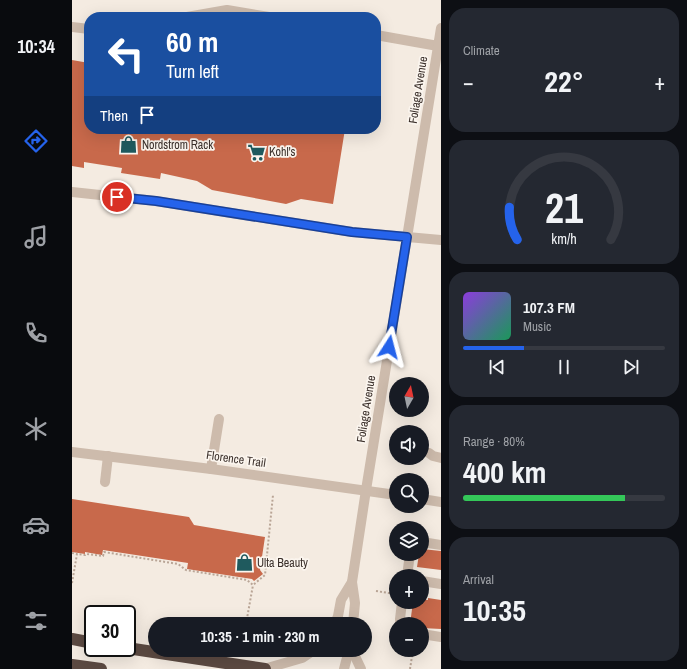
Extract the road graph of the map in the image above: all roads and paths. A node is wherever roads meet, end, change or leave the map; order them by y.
1 (216, 12) edge
2 (239, 12) edge
3 (72, 27) edge
4 (84, 28) edge
5 (441, 28) edge
6 (381, 36) edge
7 (438, 46) junction
8 (72, 192) edge
9 (407, 237) junction
10 (441, 240) edge
11 (219, 419) dead end
12 (72, 452) edge
13 (429, 453) dead end
14 (108, 456) junction
15 (441, 458) edge
16 (211, 469) junction
17 (104, 482) dead end
18 (366, 490) junction
19 (389, 494) edge
20 (273, 495) dead end
21 (429, 500) edge
22 (441, 502) edge
23 (429, 543) edge
24 (441, 545) edge
25 (72, 553) edge
26 (77, 554) junction
27 (352, 582) junction
28 (429, 582) edge
29 (72, 583) edge
30 (253, 584) junction
31 (441, 584) edge
32 (376, 591) dead end
33 (389, 594) edge
34 (247, 617) edge
35 (338, 617) edge
36 (354, 617) edge
37 (429, 635) edge
38 (441, 637) edge
39 (72, 640) edge
40 (84, 642) edge
41 (136, 649) edge
42 (304, 657) edge
43 (348, 657) edge
44 (355, 657) edge
45 (412, 657) edge
46 (72, 665) edge
47 (101, 669) edge
48 (264, 669) edge
49 (344, 669) edge
50 (361, 669) edge
51 (410, 669) edge

1 - 2 street
3 - 4 street
5 - 7 street, Foliage Avenue
6 - 7 street
7 - 9 street, Foliage Avenue
8 - 9 street
9 - 10 street
9 - 18 street, Foliage Avenue
11 - 16 street
12 - 14 street, Florence Trail
13 - 15 street
14 - 16 street, Florence Trail
14 - 17 street
16 - 18 street, Florence Trail
18 - 19 street, Florence Trail
18 - 27 street, Foliage Avenue
20 - 30 path
21 - 22 street
23 - 24 street
25 - 26 path
26 - 29 path
26 - 30 path
27 - 35 street, Foliage Avenue
27 - 36 street, Foliage Avenue
28 - 31 street
30 - 34 path
32 - 33 path
37 - 38 street
39 - 40 highway
41 - 48 highway
42 - 48 street
43 - 49 street
44 - 50 street
45 - 51 path
46 - 47 highway

